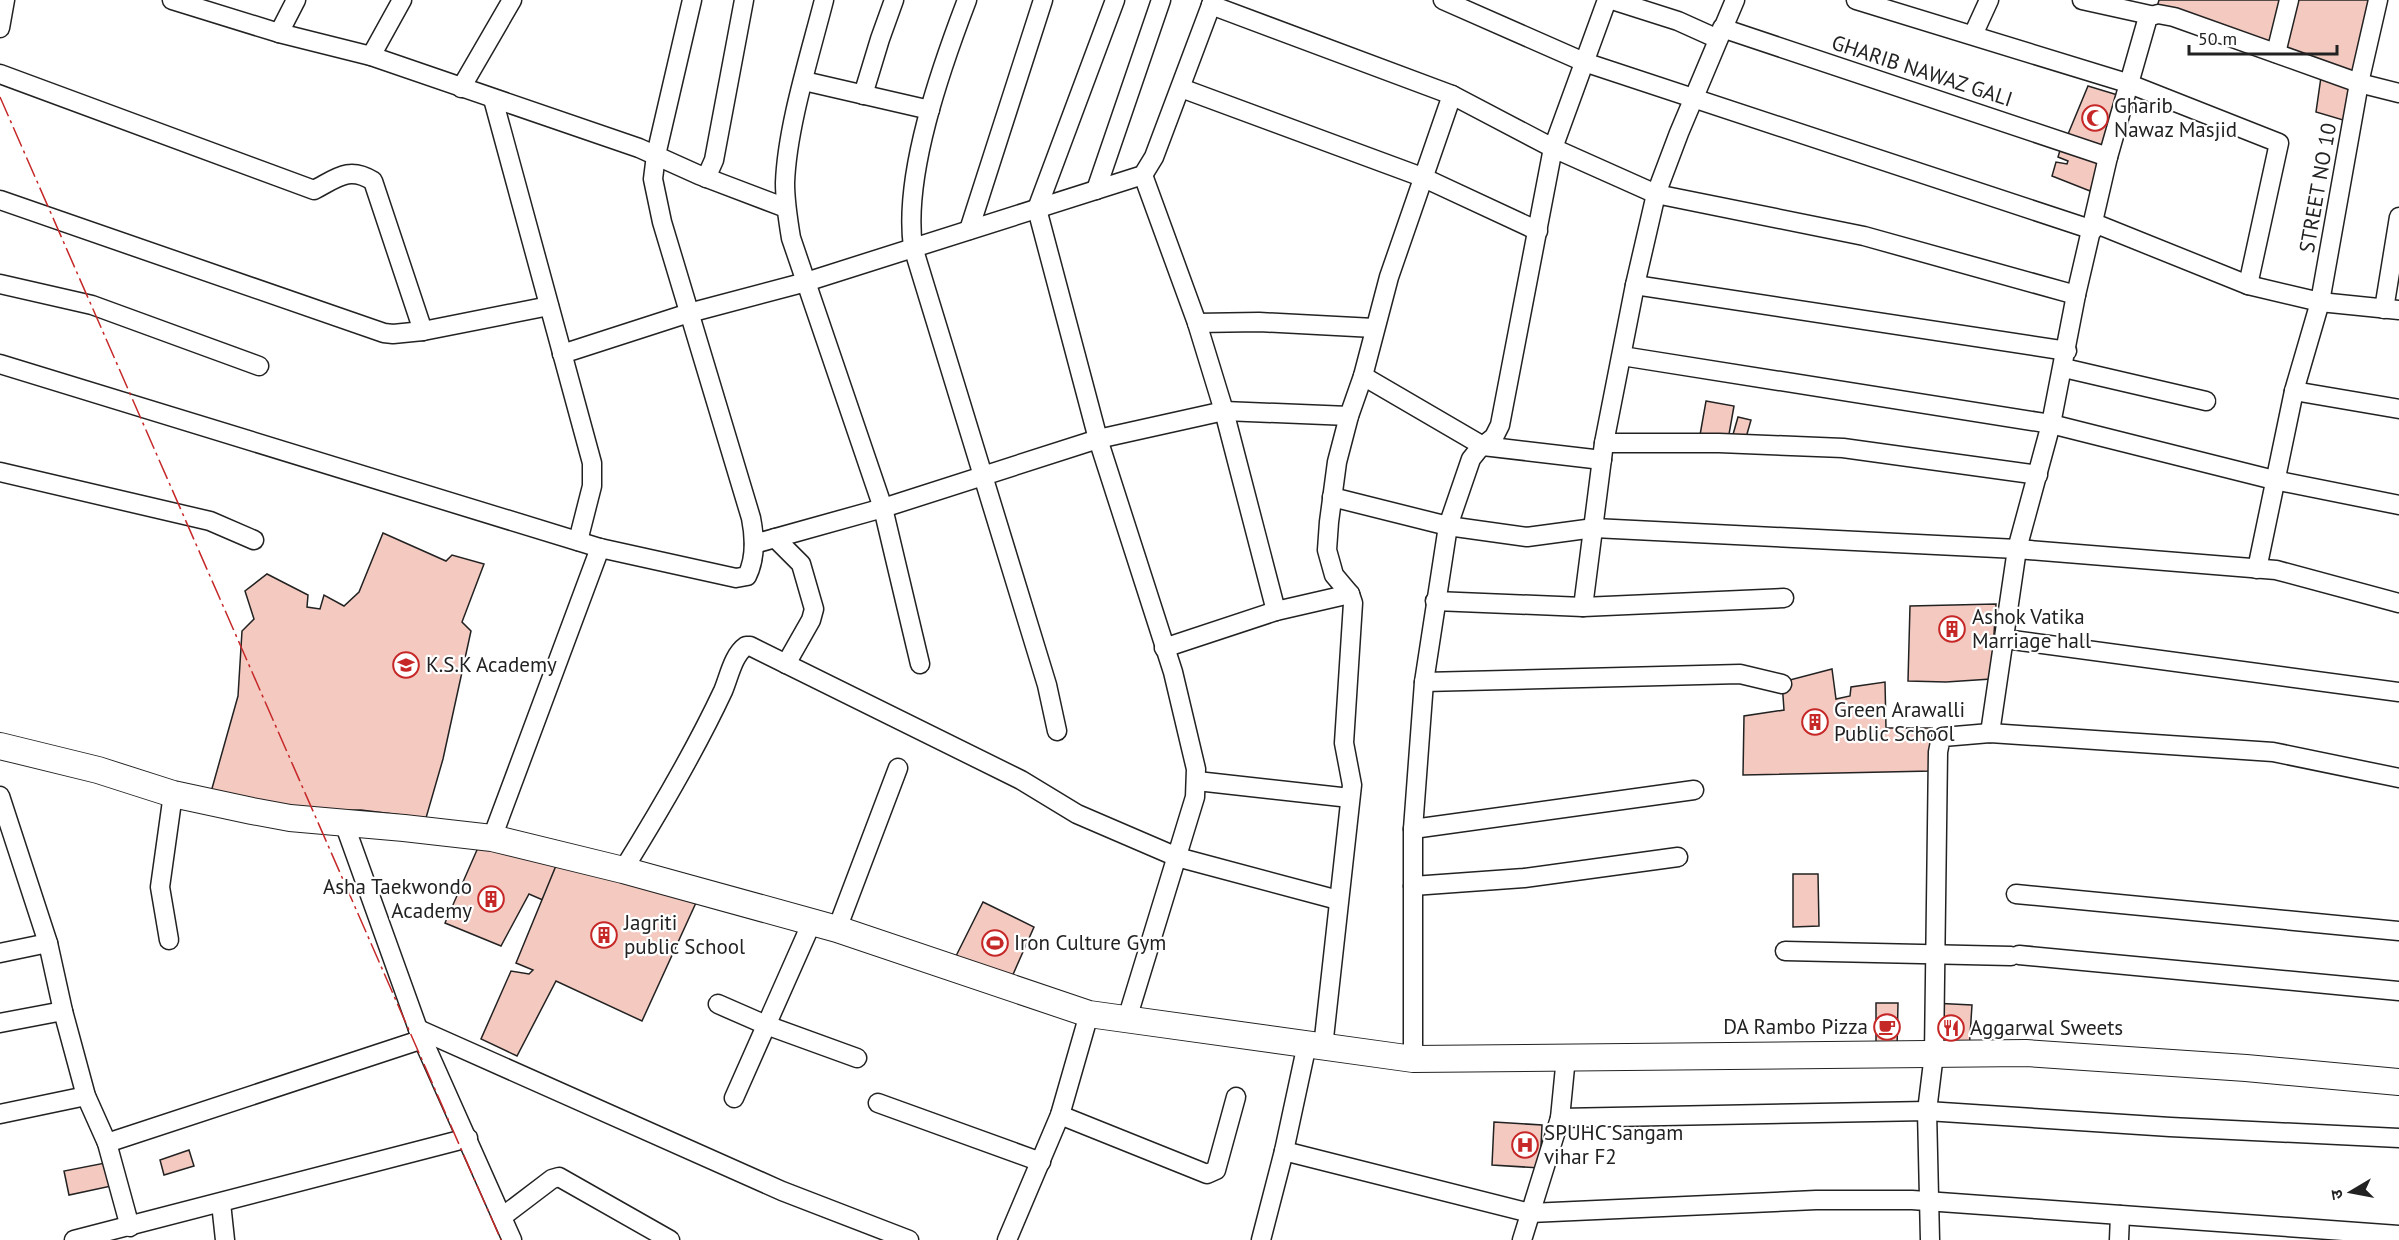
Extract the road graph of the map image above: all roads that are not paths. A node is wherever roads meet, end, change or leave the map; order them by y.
1 (5, 0) edge
2 (296, 0) edge
3 (402, 0) edge
4 (512, 0) edge
5 (692, 0) edge
6 (744, 0) edge
7 (824, 0) edge
8 (894, 0) edge
9 (967, 0) edge
10 (1043, 0) edge
11 (1115, 0) edge
12 (1161, 0) edge
13 (1443, 0) edge
14 (1607, 0) edge
15 (1612, 0) edge
16 (1735, 0) edge
17 (1856, 0) edge
18 (1989, 0) edge
19 (2082, 0) edge
20 (2289, 0) edge
21 (2378, 0) edge
22 (176, 1) edge
23 (1212, 3) edge
24 (2150, 15) junction
25 (0, 28) edge
26 (279, 33) junction
27 (1720, 33) junction
28 (1973, 35) junction
29 (2276, 53) junction
30 (371, 56) junction
31 (1584, 62) junction
32 (0, 74) edge
33 (804, 81) junction
34 (2359, 82) junction
35 (2127, 83) junction
36 (461, 88) junction
37 (1181, 88) junction
38 (2399, 93) edge
39 (863, 95) junction
40 (1452, 95) junction
41 (493, 99) junction
42 (1694, 100) junction
43 (930, 110) junction
44 (1553, 148) junction
45 (656, 155) junction
46 (2108, 157) junction
47 (1143, 175) junction
48 (1422, 177) junction
49 (706, 178) junction
50 (1096, 190) junction
51 (1656, 194) junction
52 (0, 200) edge
53 (786, 208) junction
54 (1037, 209) junction
55 (2399, 217) edge
56 (2093, 227) junction
57 (969, 230) junction
58 (1538, 231) junction
59 (913, 247) junction
60 (806, 282) junction
61 (0, 284) edge
62 (1635, 285) junction
63 (2248, 285) junction
64 (2076, 295) junction
65 (2320, 302) junction
66 (549, 306) junction
67 (2391, 309) edge
68 (689, 313) junction
69 (1197, 323) junction
70 (1374, 328) junction
71 (423, 331) junction
72 (562, 354) junction
73 (1622, 356) junction
74 (2065, 360) junction
75 (0, 364) edge
76 (259, 366) dead end
77 (1363, 376) junction
78 (2294, 391) junction
79 (2206, 401) dead end
80 (2399, 409) edge
81 (1224, 411) junction
82 (1349, 416) junction
83 (2051, 424) junction
84 (1098, 439) junction
85 (1483, 446) junction
86 (1603, 452) junction
87 (0, 472) edge
88 (984, 474) junction
89 (2038, 475) junction
90 (2274, 480) junction
91 (1332, 496) junction
92 (2399, 505) edge
93 (883, 508) junction
94 (1448, 526) junction
95 (1594, 528) junction
96 (775, 538) junction
97 (254, 540) dead end
98 (578, 541) junction
99 (754, 544) junction
100 (600, 548) junction
101 (2017, 549) junction
102 (2257, 569) junction
103 (1350, 594) junction
104 (1784, 598) dead end
105 (1435, 601) junction
106 (2399, 603) edge
107 (1583, 607) junction
108 (1276, 611) junction
109 (2005, 639) junction
110 (1164, 648) junction
111 (786, 664) junction
112 (920, 664) dead end
113 (1424, 682) junction
114 (1782, 684) dead end
115 (2399, 692) edge
116 (1057, 731) dead end
117 (1990, 733) junction
118 (0, 746) edge
119 (898, 768) dead end
120 (2399, 778) edge
121 (1197, 781) junction
122 (1695, 790) dead end
123 (173, 794) junction
124 (0, 796) edge
125 (1350, 798) junction
126 (344, 823) junction
127 (1413, 829) junction
128 (492, 838) junction
129 (1177, 857) junction
130 (1678, 857) dead end
131 (623, 870) junction
132 (1413, 886) junction
133 (2016, 894) dead end
134 (1338, 900) junction
135 (812, 922) junction
136 (837, 929) junction
137 (2399, 931) edge
138 (169, 940) dead end
139 (48, 943) junction
140 (1785, 951) dead end
141 (0, 953) edge
142 (1935, 955) junction
143 (2399, 991) edge
144 (718, 1004) dead end
145 (63, 1011) junction
146 (1089, 1014) junction
147 (1127, 1018) junction
148 (0, 1023) edge
149 (766, 1025) junction
150 (420, 1034) junction
151 (1315, 1046) junction
152 (1934, 1054) junction
153 (1566, 1057) junction
154 (857, 1058) dead end
155 (1413, 1059) junction
156 (2399, 1082) edge
157 (87, 1096) junction
158 (1236, 1097) dead end
159 (734, 1098) dead end
160 (878, 1103) dead end
161 (1927, 1112) junction
162 (0, 1114) edge
163 (1060, 1115) junction
164 (1560, 1119) junction
165 (468, 1138) junction
166 (2399, 1138) edge
167 (107, 1143) junction
168 (1284, 1151) junction
169 (1041, 1162) junction
170 (1929, 1201) junction
171 (221, 1203) junction
172 (1530, 1213) junction
173 (2120, 1215) junction
174 (502, 1217) junction
175 (120, 1232) edge
176 (2399, 1234) edge
177 (904, 1239) edge
178 (74, 1240) edge
179 (225, 1240) edge
180 (512, 1240) edge
181 (670, 1240) edge
182 (1007, 1240) edge
183 (1262, 1240) edge
184 (1522, 1240) edge
185 (1930, 1240) edge
186 (2119, 1240) edge

1 - 25 street
2 - 26 street
3 - 30 street
4 - 36 street
5 - 45 street
6 - 49 street
7 - 33 street
8 - 39 street
9 - 43 street
10 - 57 street
11 - 54 street
12 - 50 street
13 - 31 street
14 - 31 street
15 - 27 street, GHARIB NAWAZ GALI
16 - 27 street
17 - 28 street
18 - 28 street
19 - 24 street
20 - 29 street
21 - 34 street, STREET NO 10
22 - 26 street
23 - 37 street
23 - 40 street
24 - 29 street
24 - 35 street
26 - 30 street
27 - 42 street
27 - 46 street, GHARIB NAWAZ GALI
28 - 35 street
29 - 34 street
30 - 36 street
31 - 42 street
31 - 44 street
32 - 71 street
33 - 39 street
33 - 53 street
34 - 38 street
34 - 65 street, STREET NO 10
35 - 46 street
35 - 63 street
36 - 41 street
37 - 47 street
37 - 48 street
39 - 43 street
40 - 44 street
40 - 48 street
41 - 45 street
41 - 66 street
42 - 51 street
42 - 56 street
43 - 59 street
44 - 51 street
44 - 58 street
45 - 49 street
45 - 68 street
46 - 56 street
47 - 50 street
47 - 69 street
48 - 58 street
48 - 70 street
49 - 53 street
50 - 54 street
51 - 62 street
51 - 64 street
52 - 71 street
53 - 60 street
54 - 57 street
54 - 84 street
55 - 67 street
56 - 63 street
56 - 64 street
57 - 59 street
58 - 85 street
59 - 60 street
59 - 88 street
60 - 68 street
60 - 93 street
61 - 76 street
62 - 73 street
62 - 74 street
63 - 65 street
64 - 74 street
65 - 67 street
65 - 78 street, STREET NO 10
66 - 71 street
66 - 72 street
68 - 72 street
68 - 99 street
69 - 70 street
69 - 81 street
70 - 77 street
72 - 98 street
73 - 83 street
73 - 86 street
74 - 79 street
74 - 83 street
75 - 98 street
77 - 82 street
77 - 85 street
78 - 80 street
78 - 90 street, STREET NO 10
81 - 82 street
81 - 84 street
81 - 108 street
82 - 91 street
83 - 89 street
83 - 90 street
84 - 88 street
84 - 110 street
85 - 86 street
85 - 94 street
86 - 89 street
86 - 95 street
87 - 97 street
88 - 93 street
88 - 116 street
89 - 101 street
90 - 92 street
90 - 102 street, STREET NO 10
91 - 94 street
91 - 103 street
93 - 96 street
93 - 112 street
94 - 95 street
94 - 105 street
95 - 101 street
95 - 107 street
96 - 99 street
96 - 111 street
98 - 100 street
99 - 100 street
100 - 128 street
101 - 102 street
101 - 109 street
102 - 106 street
103 - 108 street
103 - 125 street
104 - 107 street
105 - 107 street
105 - 113 street
108 - 110 street
109 - 115 street
109 - 117 street
110 - 121 street
111 - 129 street
111 - 131 street
113 - 114 street
113 - 127 street
117 - 120 street
117 - 142 street
118 - 123 street
119 - 136 street
121 - 125 street
121 - 129 street
122 - 127 street
123 - 126 street
123 - 138 street
124 - 139 street
125 - 134 street
126 - 128 street
126 - 150 street
127 - 132 street
128 - 131 street
129 - 134 street
129 - 147 street
130 - 132 street
131 - 135 street
132 - 155 street
133 - 137 street
134 - 151 street
135 - 136 street
135 - 149 street
136 - 146 street
139 - 141 street
139 - 145 street
140 - 142 street
142 - 143 street
142 - 152 street
144 - 149 street
145 - 148 street
145 - 157 street
146 - 147 street
146 - 163 street
147 - 151 street
149 - 154 street
149 - 159 street
150 - 165 street
150 - 167 street
150 - 177 street
151 - 155 street
151 - 168 street
152 - 153 street
152 - 156 street
152 - 161 street
153 - 155 street
153 - 164 street
157 - 162 street
157 - 167 street
158 - 163 street
160 - 169 street
161 - 164 street
161 - 166 street
161 - 170 street
163 - 169 street
164 - 172 street
165 - 171 street
165 - 174 street
167 - 175 street
168 - 172 street
168 - 183 street
169 - 182 street
170 - 172 street
170 - 173 street
170 - 185 street
171 - 175 street
171 - 179 street
172 - 184 street
173 - 176 street
173 - 186 street
174 - 180 street
174 - 181 street
175 - 178 street

